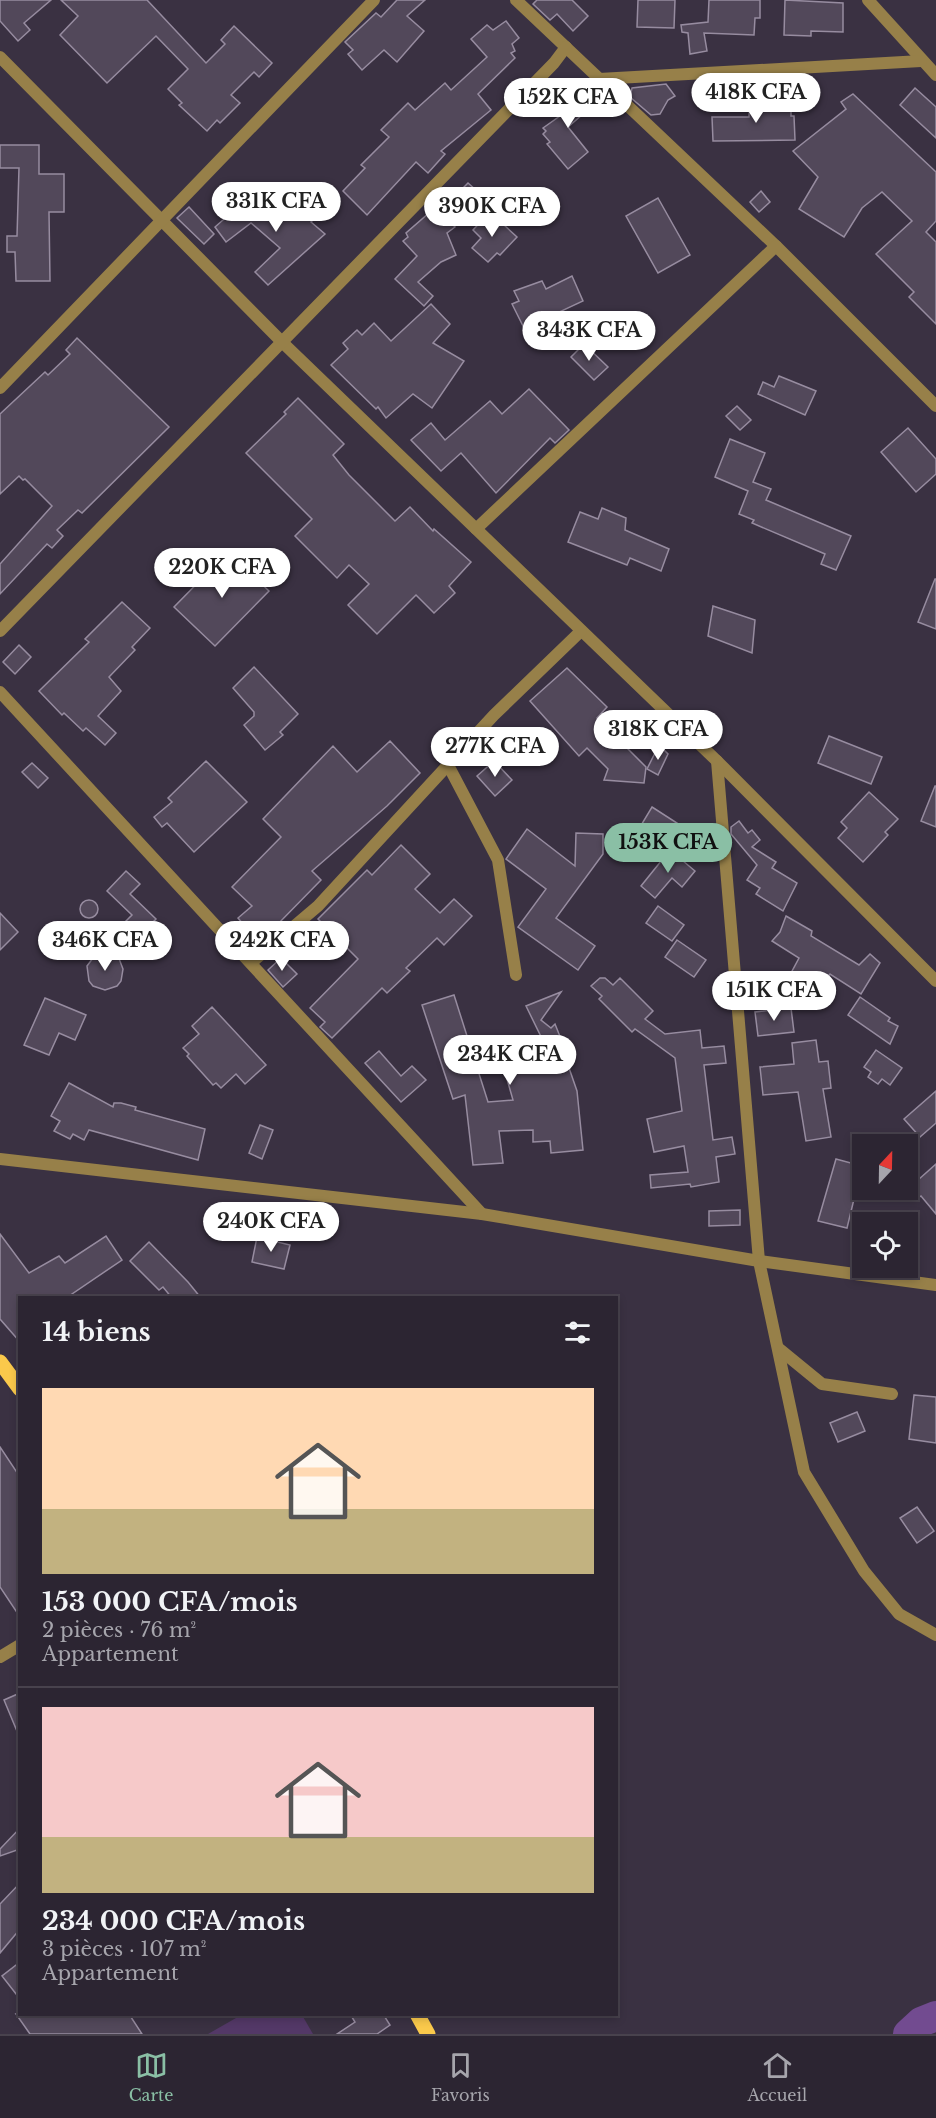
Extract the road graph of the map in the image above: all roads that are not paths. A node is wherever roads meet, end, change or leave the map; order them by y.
1 (374, 0) edge
2 (516, 0) edge
3 (868, 0) edge
4 (566, 47) junction
5 (0, 57) edge
6 (921, 61) junction
7 (936, 75) edge
8 (599, 79) junction
9 (162, 221) junction
10 (776, 246) junction
11 (282, 342) junction
12 (0, 388) edge
13 (936, 406) edge
14 (476, 529) junction
15 (0, 632) edge
16 (581, 632) junction
17 (0, 692) edge
18 (717, 761) junction
19 (448, 765) junction
20 (251, 963) junction
21 (516, 975) dead end
22 (936, 981) edge
23 (0, 1159) edge
24 (482, 1214) junction
25 (759, 1261) junction
26 (936, 1285) edge
27 (778, 1348) junction
28 (0, 1362) edge
29 (18, 1386) edge
30 (892, 1394) dead end
31 (936, 1635) edge
32 (18, 1646) edge
33 (0, 1657) edge
34 (418, 2016) edge
35 (428, 2034) edge

1 - 9 street
2 - 4 street
3 - 6 street
4 - 8 street
4 - 11 street
5 - 9 street
6 - 7 street
6 - 8 street
8 - 10 street
9 - 11 street
9 - 12 street
10 - 13 street
10 - 14 street
11 - 14 street
11 - 15 street
14 - 16 street
16 - 18 street
16 - 19 street
17 - 20 street
18 - 22 street
18 - 25 street
19 - 20 street
19 - 21 street
20 - 24 street
23 - 24 street
24 - 25 street
25 - 26 street
25 - 27 street
27 - 30 street
27 - 31 street
28 - 29 main road
32 - 33 street
34 - 35 main road

